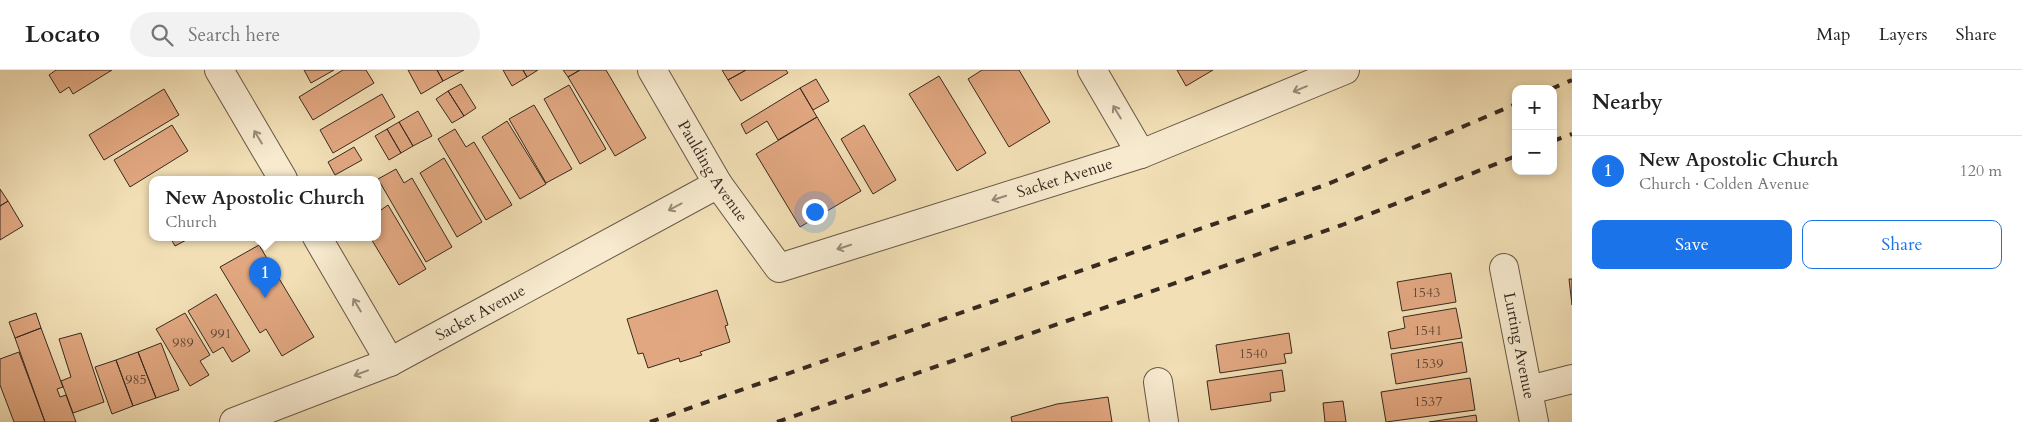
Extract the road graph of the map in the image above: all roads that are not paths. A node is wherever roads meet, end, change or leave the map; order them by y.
1 (218, 70) edge
2 (652, 70) edge
3 (1092, 70) edge
4 (1345, 70) edge
5 (1141, 154) junction
6 (281, 176) edge
7 (718, 184) junction
8 (319, 241) edge
9 (779, 268) joint
10 (1504, 268) dead end
11 (390, 362) junction
12 (1572, 379) edge
13 (1158, 382) dead end
14 (1529, 390) junction
15 (234, 422) edge
16 (1164, 422) edge
17 (1534, 422) edge

6 -> 1 street
2 - 7 street, Paulding Avenue
5 -> 3 street
4 -> 5 street, Sacket Avenue
5 -> 9 street, Sacket Avenue
7 - 9 street, Paulding Avenue
7 -> 11 street, Sacket Avenue
11 -> 8 street
10 - 14 street, Lurting Avenue
11 -> 15 street, Sacket Avenue
12 - 14 street
13 - 16 street
14 - 17 street, Lurting Avenue

